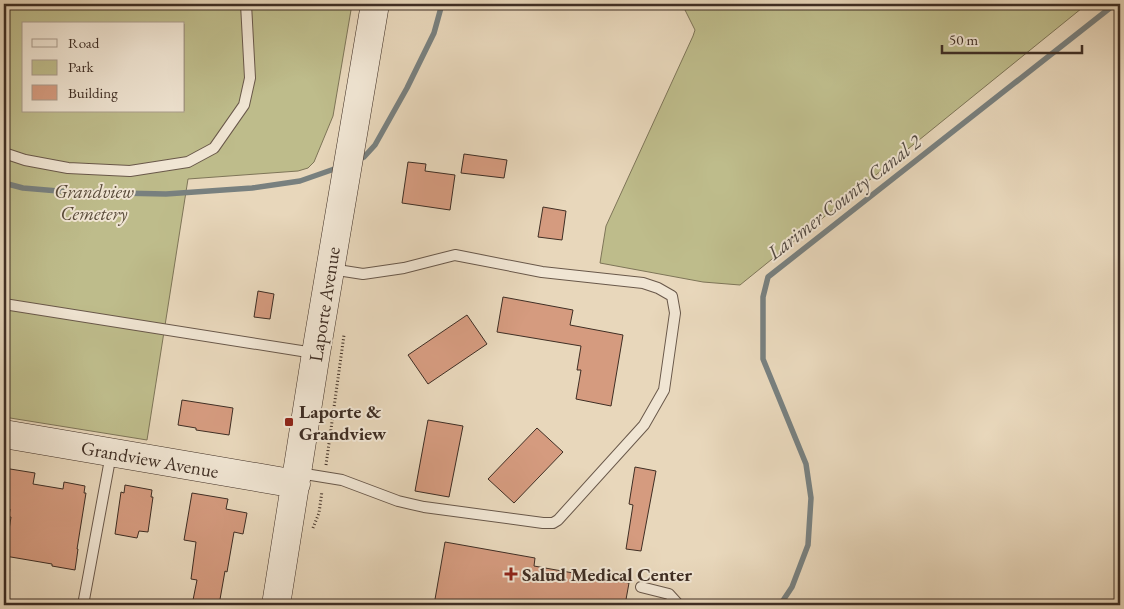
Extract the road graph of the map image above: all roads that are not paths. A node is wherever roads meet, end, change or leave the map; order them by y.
1 (246, 4) edge
2 (375, 4) edge
3 (4, 153) edge
4 (330, 269) junction
5 (4, 304) edge
6 (316, 353) junction
7 (4, 434) edge
8 (112, 452) junction
9 (297, 478) junction
10 (641, 587) dead end
11 (83, 605) edge
12 (276, 605) edge
13 (678, 605) edge

1 - 3 lane
2 - 4 street, Laporte Avenue
4 - 6 street, Laporte Avenue
4 - 9 lane
5 - 6 lane
6 - 9 street, Laporte Avenue
7 - 8 street, Grandview Avenue
8 - 9 street, Grandview Avenue
8 - 11 lane
9 - 12 street, Laporte Avenue
10 - 13 lane

